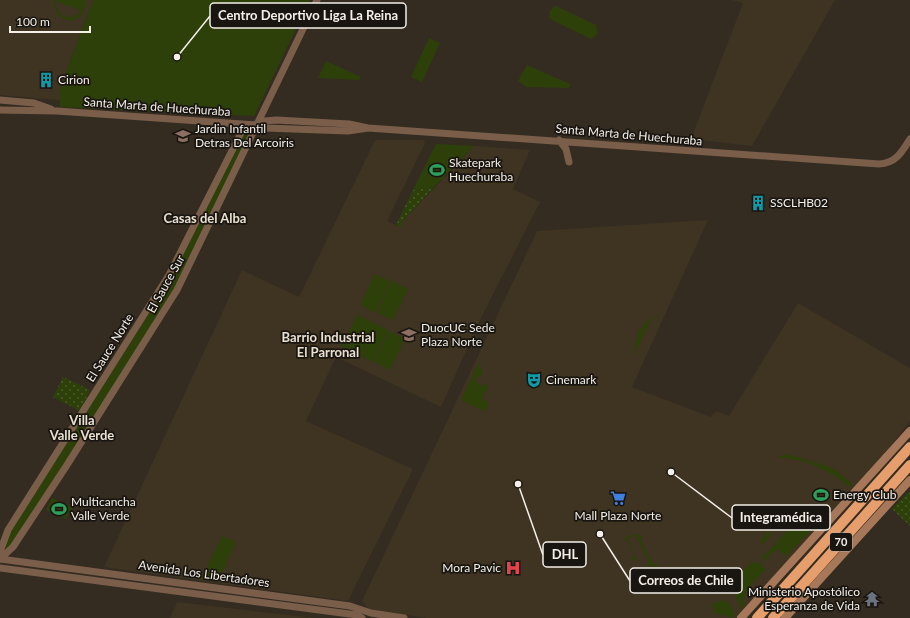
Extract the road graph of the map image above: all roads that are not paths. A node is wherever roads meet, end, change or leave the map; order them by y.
1 (317, 0) edge
2 (0, 100) edge
3 (0, 110) edge
4 (57, 111) junction
5 (245, 125) junction
6 (256, 125) junction
7 (910, 139) edge
8 (559, 140) junction
9 (569, 162) dead end
10 (190, 235) junction
11 (201, 241) junction
12 (910, 431) edge
13 (910, 447) edge
14 (910, 465) edge
15 (910, 480) edge
16 (8, 530) junction
17 (0, 537) edge
18 (0, 559) edge
19 (0, 568) edge
20 (362, 618) edge
21 (404, 618) edge
22 (741, 618) edge
23 (757, 618) edge
24 (773, 618) edge
25 (785, 618) edge

1 - 6 street, El Sauce Sur
2 - 4 street, Santa Marta de Huechuraba
3 - 4 street, Santa Marta de Huechuraba
4 - 5 street, Santa Marta de Huechuraba
5 - 6 street, Santa Marta de Huechuraba
5 - 10 street, El Sauce Norte
6 - 8 street, Santa Marta de Huechuraba
6 - 11 street, El Sauce Sur
7 - 8 street, Santa Marta de Huechuraba
8 - 9 street
10 - 11 street
10 - 16 street, El Sauce Norte
11 - 18 street, El Sauce Sur
12 - 22 main road
13 - 23 highway, 70
14 - 24 highway, 70
15 - 25 main road
16 - 17 street
16 - 18 street, El Sauce Norte
18 - 21 street, Avenida Los Libertadores
19 - 20 street, Avenida Los Libertadores

